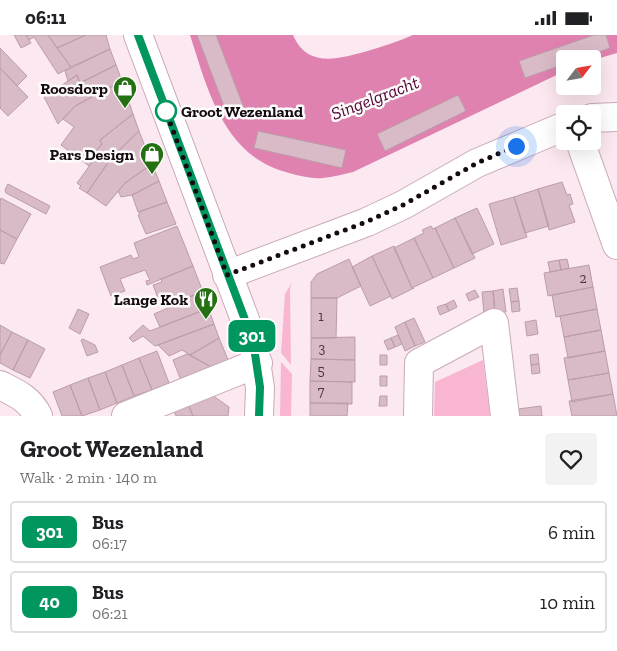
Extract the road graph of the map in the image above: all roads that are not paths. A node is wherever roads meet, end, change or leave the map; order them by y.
1 (138, 35) edge
2 (617, 117) edge
3 (601, 118) edge
4 (556, 130) edge
5 (583, 150) edge
6 (617, 245) edge
7 (227, 275) junction
8 (258, 363) junction
9 (0, 385) edge
10 (38, 416) edge
11 (126, 416) edge
12 (259, 416) edge
13 (418, 416) edge
14 (505, 416) edge

1 - 7 street
2 - 3 street
4 - 7 street
5 - 6 street
7 - 8 street
8 - 11 street
8 - 12 street
9 - 10 street
13 - 14 street

